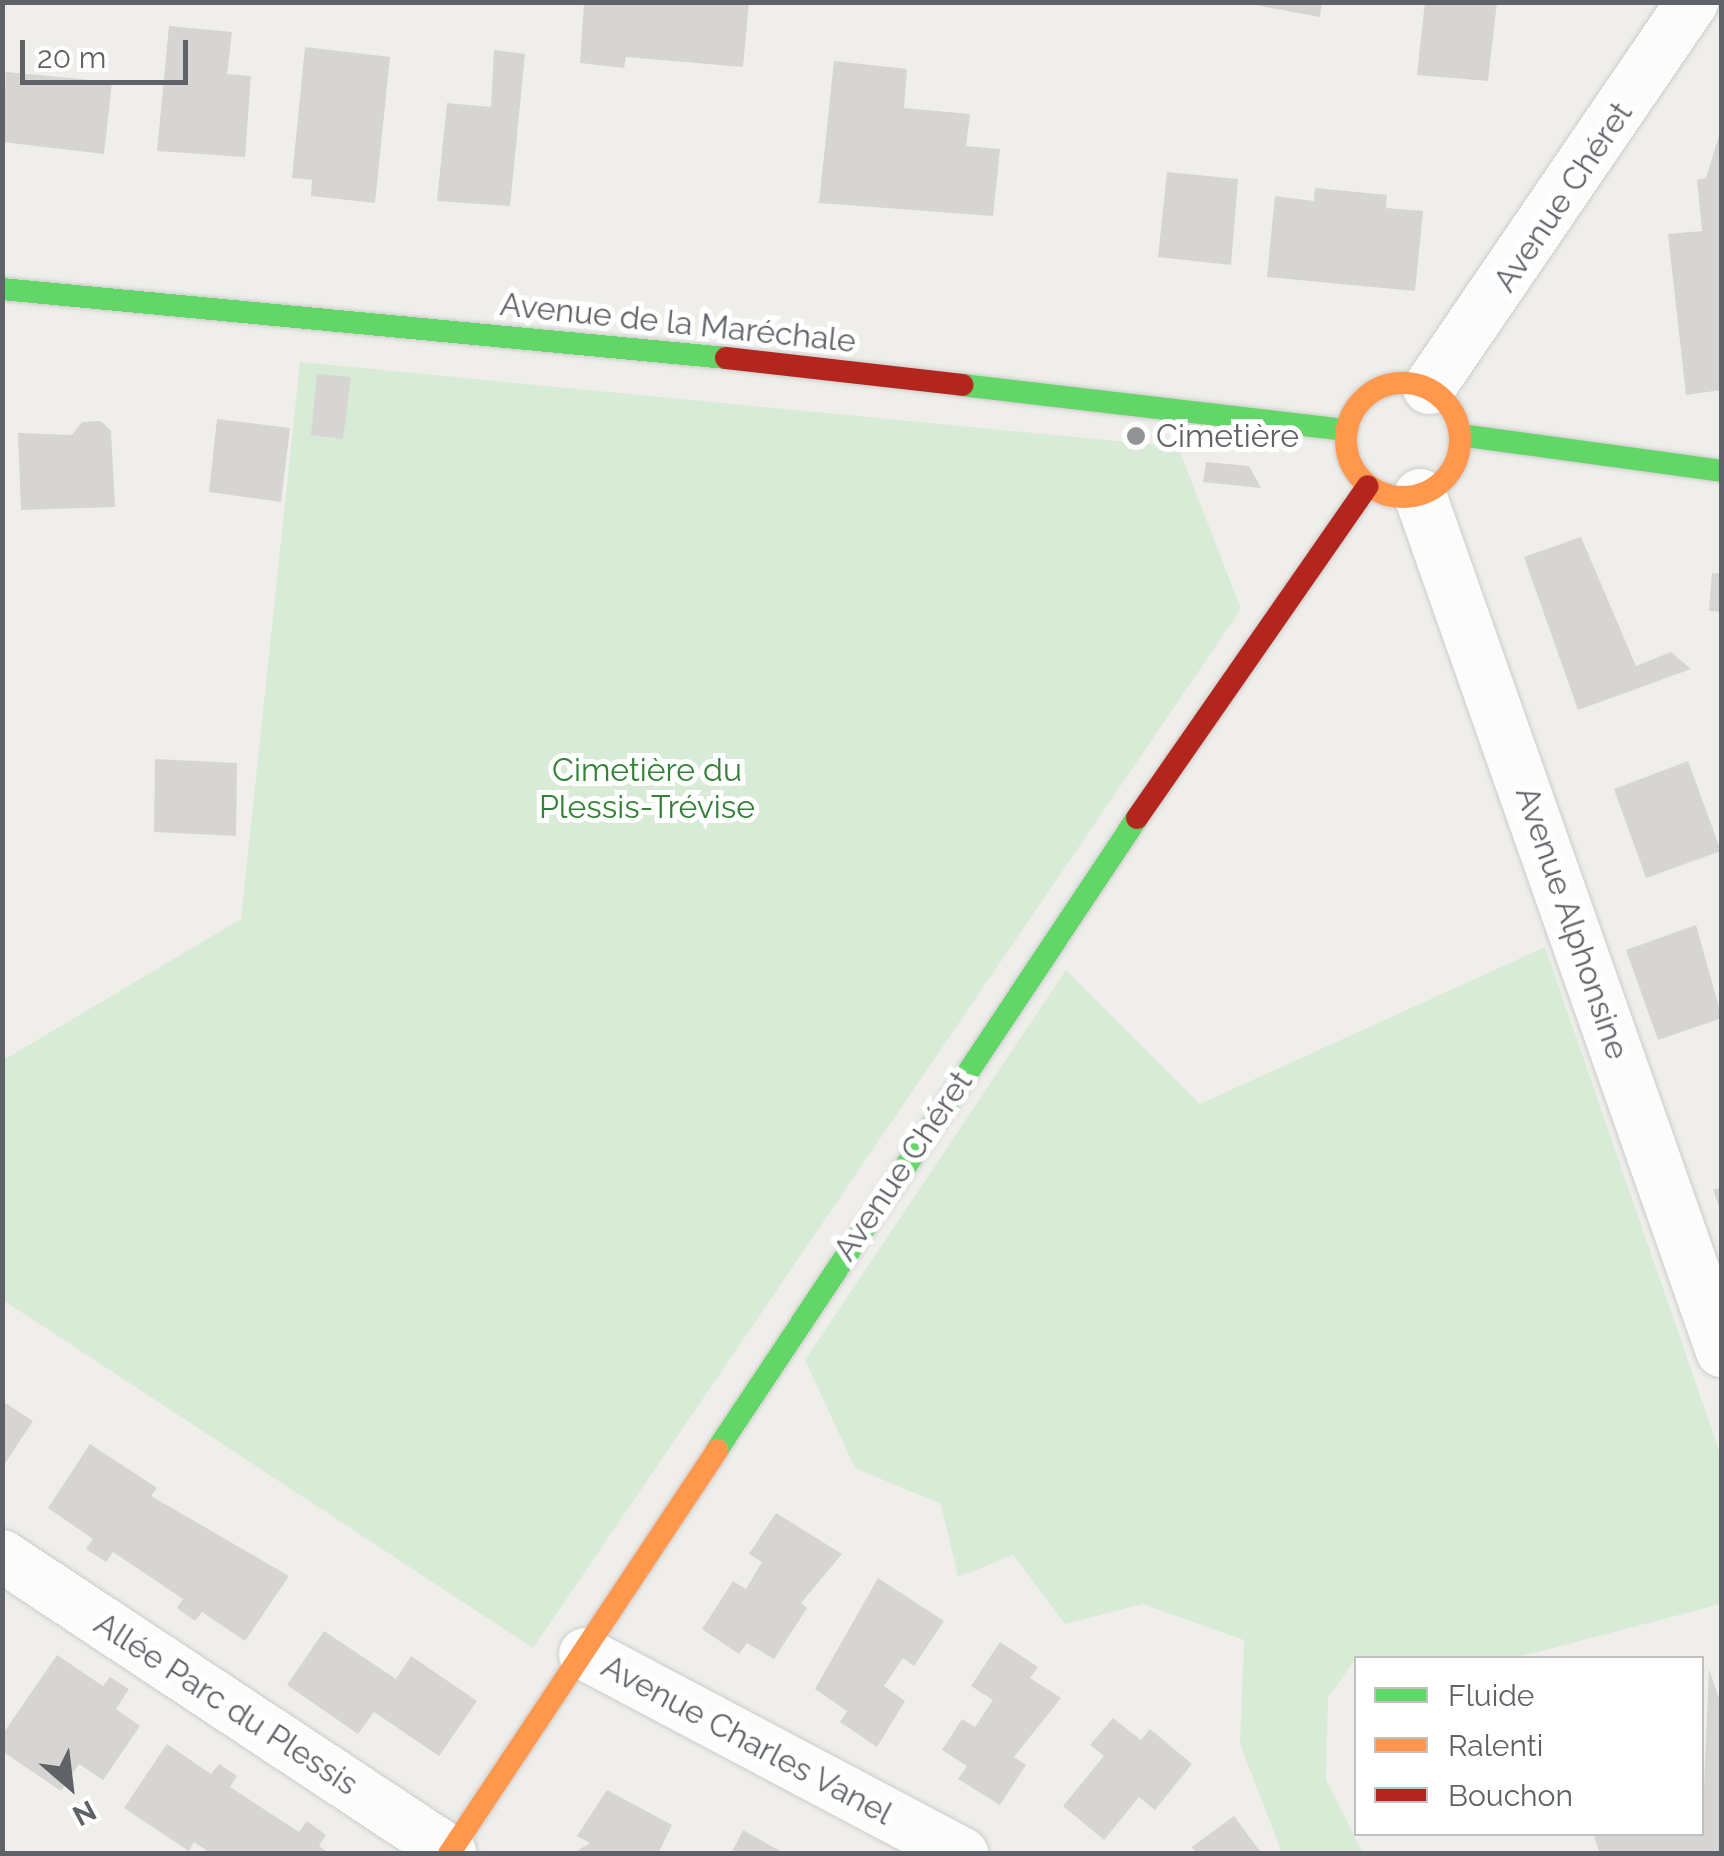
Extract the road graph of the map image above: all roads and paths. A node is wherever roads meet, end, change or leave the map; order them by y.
1 (1692, 2) edge
2 (2, 289) edge
3 (1429, 388) junction
4 (1346, 430) junction
5 (1460, 435) junction
6 (1722, 471) edge
7 (1368, 486) junction
8 (1420, 495) junction
9 (1722, 1351) edge
10 (2, 1556) edge
11 (586, 1654) junction
12 (449, 1853) edge
13 (962, 1854) edge

1 - 3 street, Avenue Chéret
2 - 4 street, Avenue de la Maréchale
3 - 4 street
3 - 5 street
4 - 7 street
5 - 6 street
5 - 8 street
7 - 8 street
7 - 11 street, Avenue Chéret
8 - 9 street, Avenue Alphonsine
10 - 12 street, Allée Parc du Plessis
11 - 12 street, Avenue Chéret
11 - 13 street, Avenue Charles Vanel

